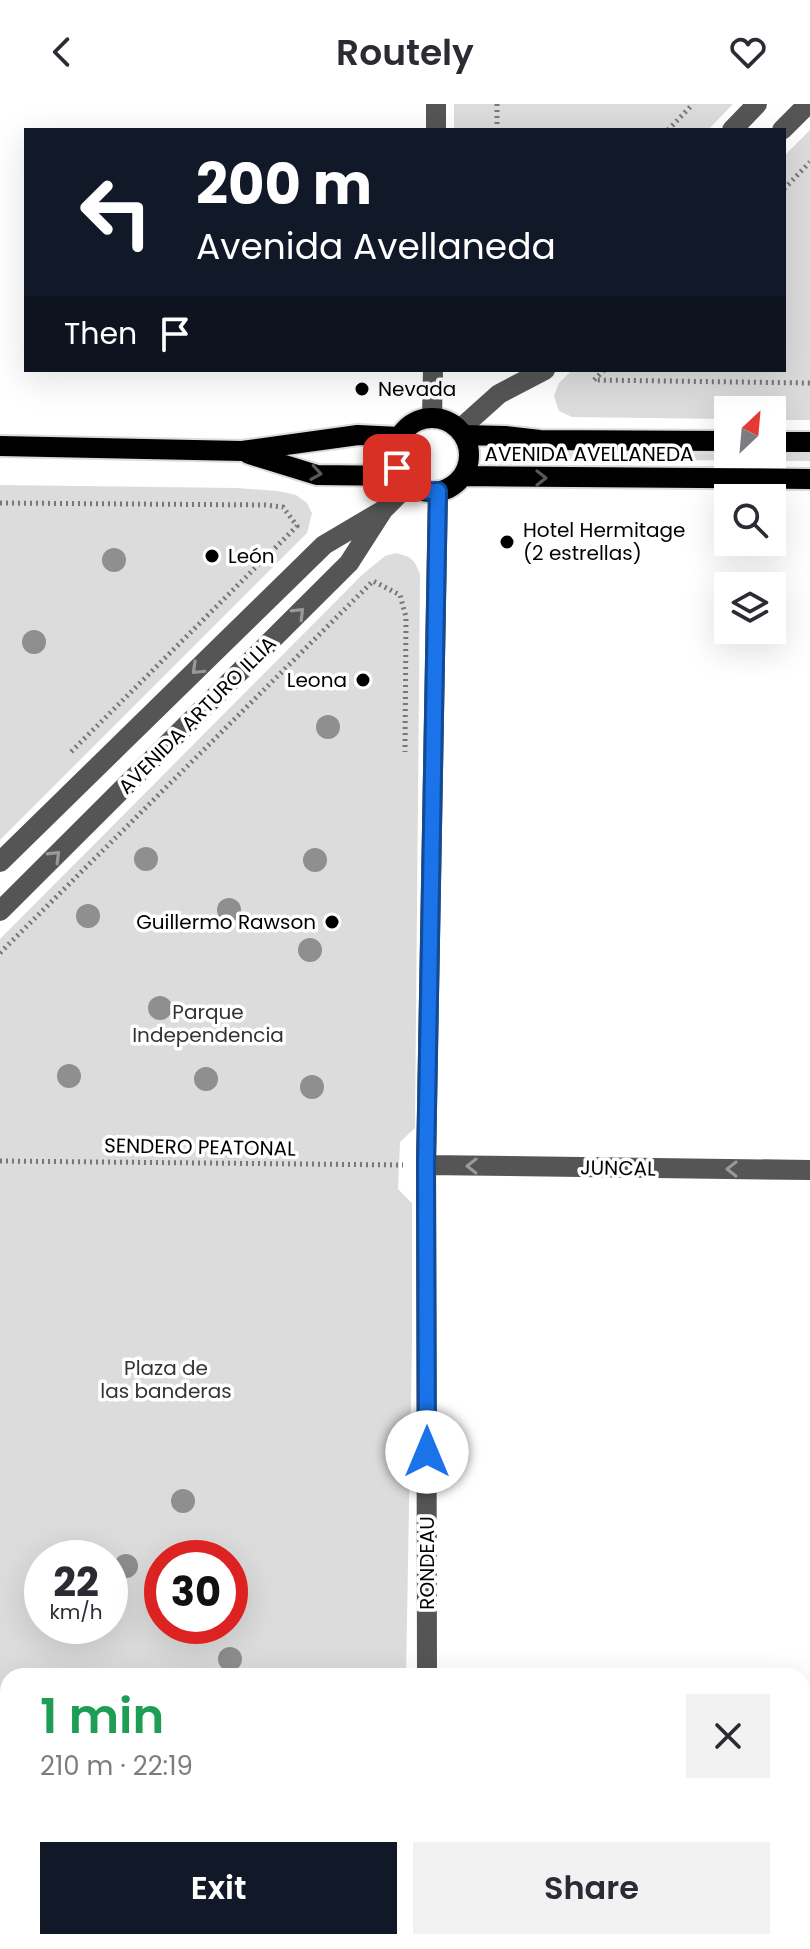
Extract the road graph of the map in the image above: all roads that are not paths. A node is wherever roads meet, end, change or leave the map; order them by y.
1 (436, 104) edge
2 (757, 104) edge
3 (808, 104) edge
4 (436, 128) edge
5 (734, 128) edge
6 (784, 128) edge
7 (433, 372) edge
8 (510, 372) edge
9 (541, 372) edge
10 (499, 394) junction
11 (432, 418) junction
12 (462, 432) junction
13 (399, 437) junction
14 (714, 441) edge
15 (786, 442) edge
16 (810, 442) edge
17 (0, 446) edge
18 (242, 451) junction
19 (463, 476) junction
20 (810, 479) edge
21 (406, 480) junction
22 (438, 491) junction
23 (383, 510) junction
24 (0, 862) edge
25 (0, 911) edge
26 (426, 1165) junction
27 (810, 1170) edge
28 (427, 1668) edge

1 - 4 street
2 - 5 street
3 - 6 street
7 - 11 street
8 - 10 street
9 - 10 street
10 - 12 street
11 - 12 main road, AVENIDA AVELLANEDA
11 - 13 main road
12 - 14 main road, AVENIDA AVELLANEDA
12 - 19 main road, AVENIDA AVELLANEDA
13 - 18 main road
13 - 21 main road
15 - 16 main road
17 - 18 main road
18 -> 21 main road
19 -> 20 main road, AVENIDA AVELLANEDA
19 - 22 main road, AVENIDA AVELLANEDA
21 - 22 main road
21 - 23 street, AVENIDA ARTURO ILLIA
22 - 26 street, RONDEAU
23 -> 24 street, AVENIDA ARTURO ILLIA
25 -> 23 street, AVENIDA ARTURO ILLIA
27 -> 26 street, JUNCAL
26 - 28 street, RONDEAU

